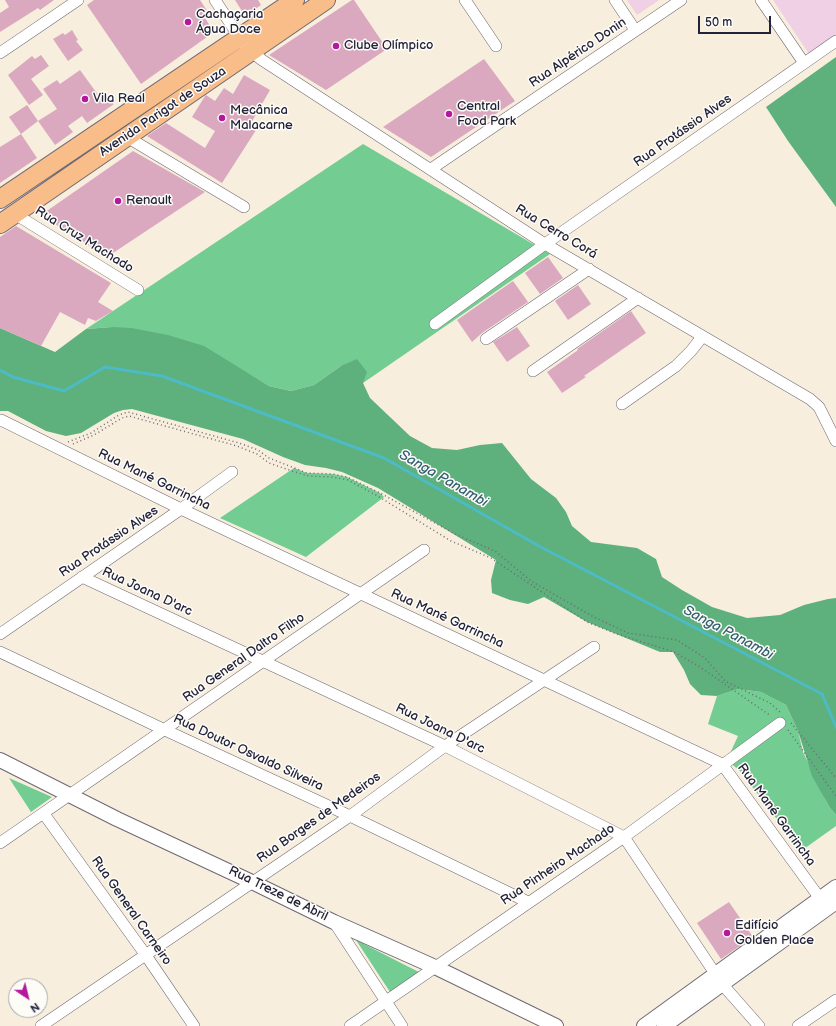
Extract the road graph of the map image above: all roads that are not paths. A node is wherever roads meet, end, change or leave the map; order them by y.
1 (78, 0) edge
2 (215, 0) edge
3 (295, 0) edge
4 (326, 0) edge
5 (465, 0) edge
6 (615, 0) edge
7 (681, 0) edge
8 (761, 0) edge
9 (636, 30) junction
10 (240, 37) junction
11 (836, 41) edge
12 (496, 46) dead end
13 (251, 52) junction
14 (0, 53) edge
15 (804, 63) junction
16 (192, 92) junction
17 (127, 136) junction
18 (59, 159) junction
19 (431, 170) junction
20 (0, 199) edge
21 (33, 200) junction
22 (244, 206) dead end
23 (15, 214) junction
24 (0, 224) edge
25 (546, 244) junction
26 (589, 269) junction
27 (138, 290) dead end
28 (638, 298) junction
29 (435, 324) dead end
30 (702, 337) junction
31 (486, 339) dead end
32 (533, 371) dead end
33 (622, 404) dead end
34 (0, 421) edge
35 (836, 441) edge
36 (232, 472) dead end
37 (181, 509) junction
38 (424, 550) dead end
39 (82, 577) junction
40 (362, 594) junction
41 (0, 634) edge
42 (594, 647) dead end
43 (0, 652) edge
44 (264, 662) junction
45 (545, 680) junction
46 (780, 723) road end
47 (165, 730) junction
48 (446, 746) junction
49 (0, 760) edge
50 (722, 764) junction
51 (71, 795) junction
52 (44, 814) junction
53 (350, 816) junction
54 (624, 837) junction
55 (0, 843) edge
56 (252, 882) junction
57 (836, 887) edge
58 (528, 902) junction
59 (828, 903) edge
60 (334, 922) junction
61 (145, 954) junction
62 (435, 968) junction
63 (718, 979) junction
64 (836, 1000) edge
65 (385, 1002) junction
66 (41, 1026) edge
67 (194, 1026) edge
68 (350, 1026) edge
69 (402, 1026) edge
70 (556, 1026) edge
71 (644, 1026) edge
72 (664, 1026) edge
73 (759, 1026) edge
74 (798, 1026) edge

1 - 14 street
2 - 10 street
3 - 10 main road, Avenida Parigot de Souza
4 - 13 main road, Avenida Parigot de Souza
5 - 12 street
6 - 9 street
7 - 9 street, Rua Alpérico Donin
8 - 15 street
9 - 19 street, Rua Alpérico Donin
10 - 13 street
10 - 16 main road
10 - 18 main road, Avenida Parigot de Souza
11 - 15 street, Rua Protássio Alves
13 - 16 main road, Avenida Parigot de Souza
13 - 19 street, Rua Cerro Corá
15 - 25 street, Rua Protássio Alves
16 - 17 main road, Avenida Parigot de Souza
17 - 21 main road, Avenida Parigot de Souza
17 - 22 street
18 - 20 main road, Avenida Parigot de Souza
18 - 21 main road
19 - 25 street, Rua Cerro Corá
21 - 23 main road, Avenida Parigot de Souza
23 - 24 main road, Avenida Parigot de Souza
23 - 27 street, Rua Cruz Machado
25 - 26 street, Rua Cerro Corá
25 - 29 street, Rua Protássio Alves
26 - 28 street, Rua Cerro Corá
26 - 31 street
28 - 30 street, Rua Cerro Corá
28 - 32 street
30 - 33 street
30 - 35 street, Rua Cerro Corá
34 - 37 street, Rua Mané Garrincha
36 - 37 street, Rua Protássio Alves
37 - 39 street, Rua Protássio Alves
37 - 40 street, Rua Mané Garrincha
38 - 40 street, Rua General Daltro Filho
39 - 41 street, Rua Protássio Alves
39 - 44 street, Rua Joana D'arc
40 - 44 street, Rua General Daltro Filho
40 - 45 street, Rua Mané Garrincha
42 - 45 street, Rua Borges de Medeiros
43 - 47 street, Rua Doutor Osvaldo Silveira
44 - 47 street, Rua General Daltro Filho
44 - 48 street, Rua Joana D'arc
45 - 48 street, Rua Borges de Medeiros
45 - 50 street, Rua Mané Garrincha
46 - 50 street, Rua Pinheiro Machado
47 - 51 street, Rua General Daltro Filho
47 - 53 street, Rua Doutor Osvaldo Silveira
48 - 53 street, Rua Borges de Medeiros
48 - 54 street, Rua Joana D'arc
49 - 51 street, Rua Treze de Abril
50 - 54 street, Rua Pinheiro Machado
50 - 59 street, Rua Mané Garrincha
51 - 52 street, Rua General Daltro Filho
51 - 56 street, Rua Treze de Abril
52 - 55 street, Rua General Daltro Filho
52 - 61 street, Rua General Carneiro
53 - 56 street, Rua Borges de Medeiros
53 - 58 street, Rua Doutor Osvaldo Silveira
54 - 58 street, Rua Pinheiro Machado
54 - 63 street, Rua Joana D'arc
56 - 60 street, Rua Treze de Abril
56 - 61 street, Rua Borges de Medeiros
57 - 59 street
58 - 62 street, Rua Pinheiro Machado
59 - 63 street
60 - 62 street, Rua Treze de Abril
60 - 65 street
61 - 66 street, Rua Borges de Medeiros
61 - 67 street, Rua General Carneiro
62 - 65 street, Rua Pinheiro Machado
62 - 70 street, Rua Treze de Abril
63 - 71 street
63 - 72 street
63 - 73 street, Rua Joana D'arc
64 - 74 street
65 - 68 street, Rua Pinheiro Machado
65 - 69 street

